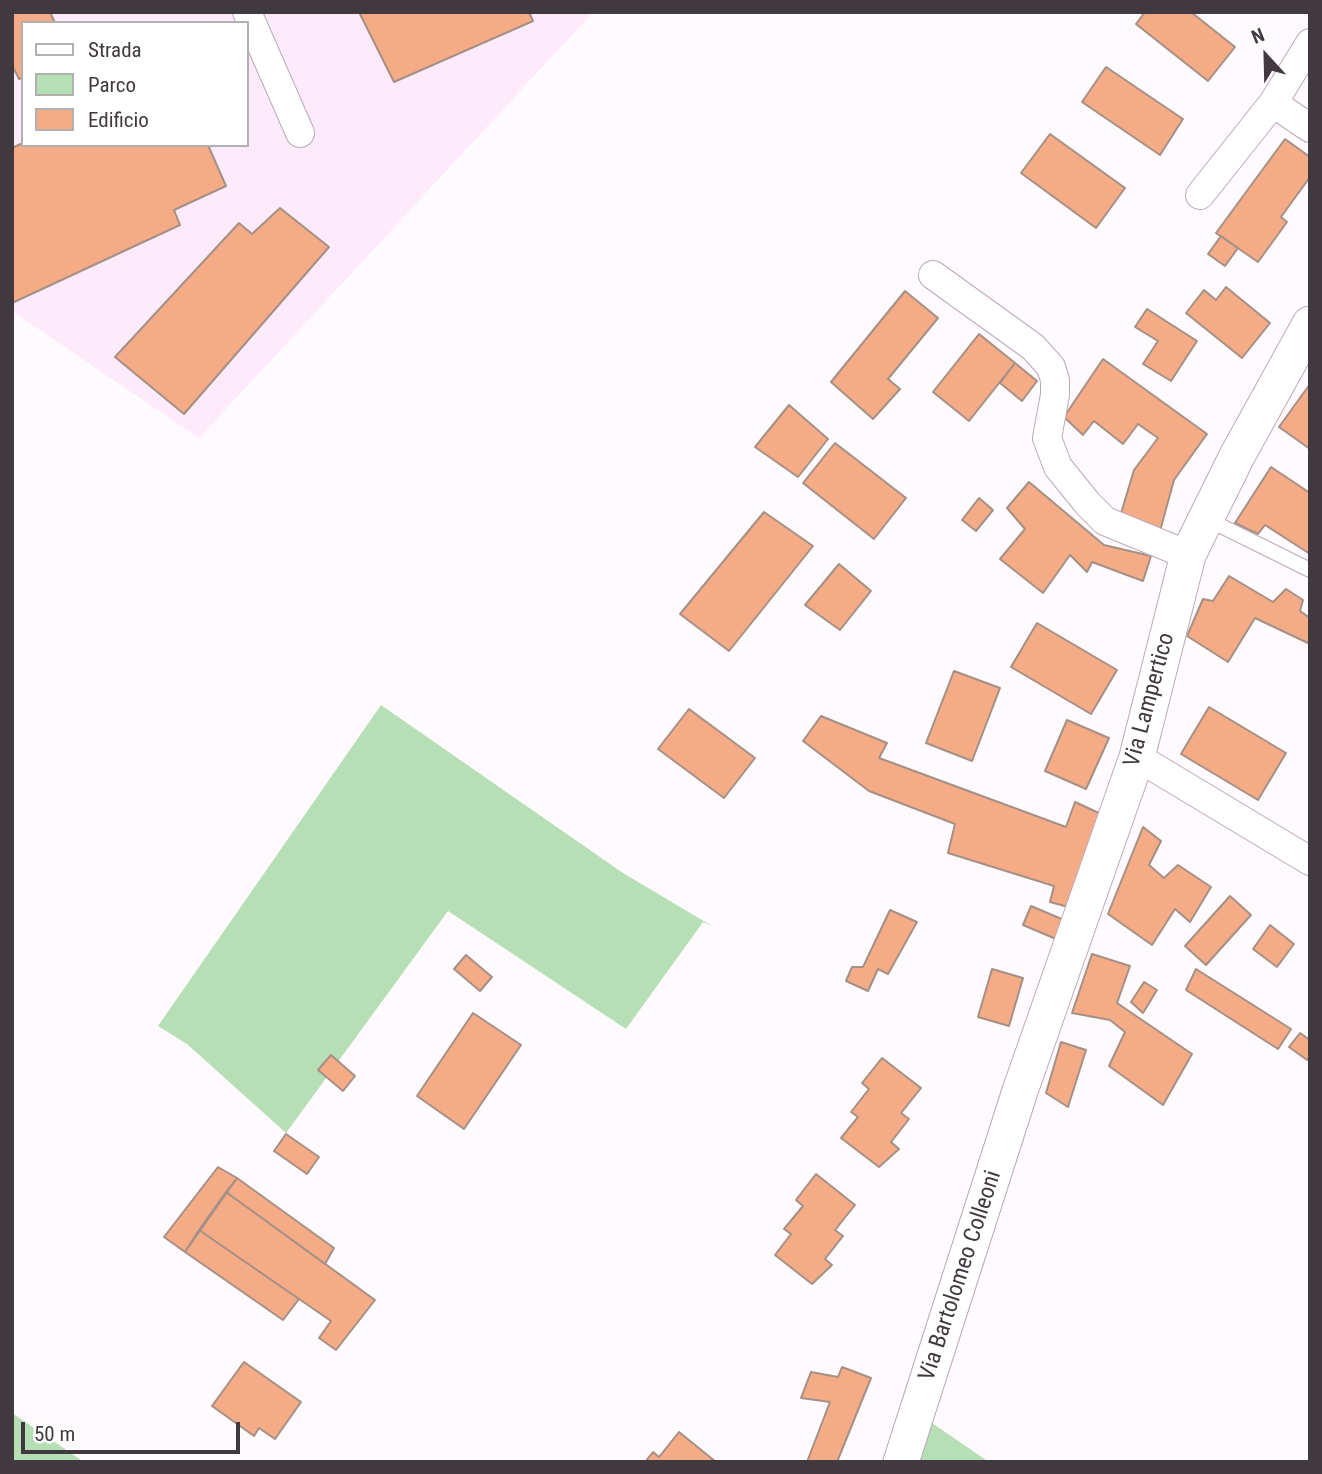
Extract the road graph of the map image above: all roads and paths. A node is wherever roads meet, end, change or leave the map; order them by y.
1 (247, 12) edge
2 (1310, 43) edge
3 (1273, 103) junction
4 (1310, 128) edge
5 (300, 133) dead end
6 (1200, 195) dead end
7 (933, 275) dead end
8 (1310, 324) edge
9 (1206, 518) junction
10 (1188, 555) junction
11 (1310, 570) edge
12 (1137, 757) junction
13 (1310, 861) edge
14 (1020, 1091) joint
15 (901, 1462) edge

1 - 5 street
2 - 3 street
3 - 4 street
3 - 6 street
7 - 10 street
8 - 9 street, Via Lampertico
9 - 10 street, Via Lampertico
9 - 11 lane
10 - 12 street, Via Lampertico
12 - 13 street
12 - 14 street, Via Lampertico
14 - 15 street, Via Bartolomeo Colleoni

